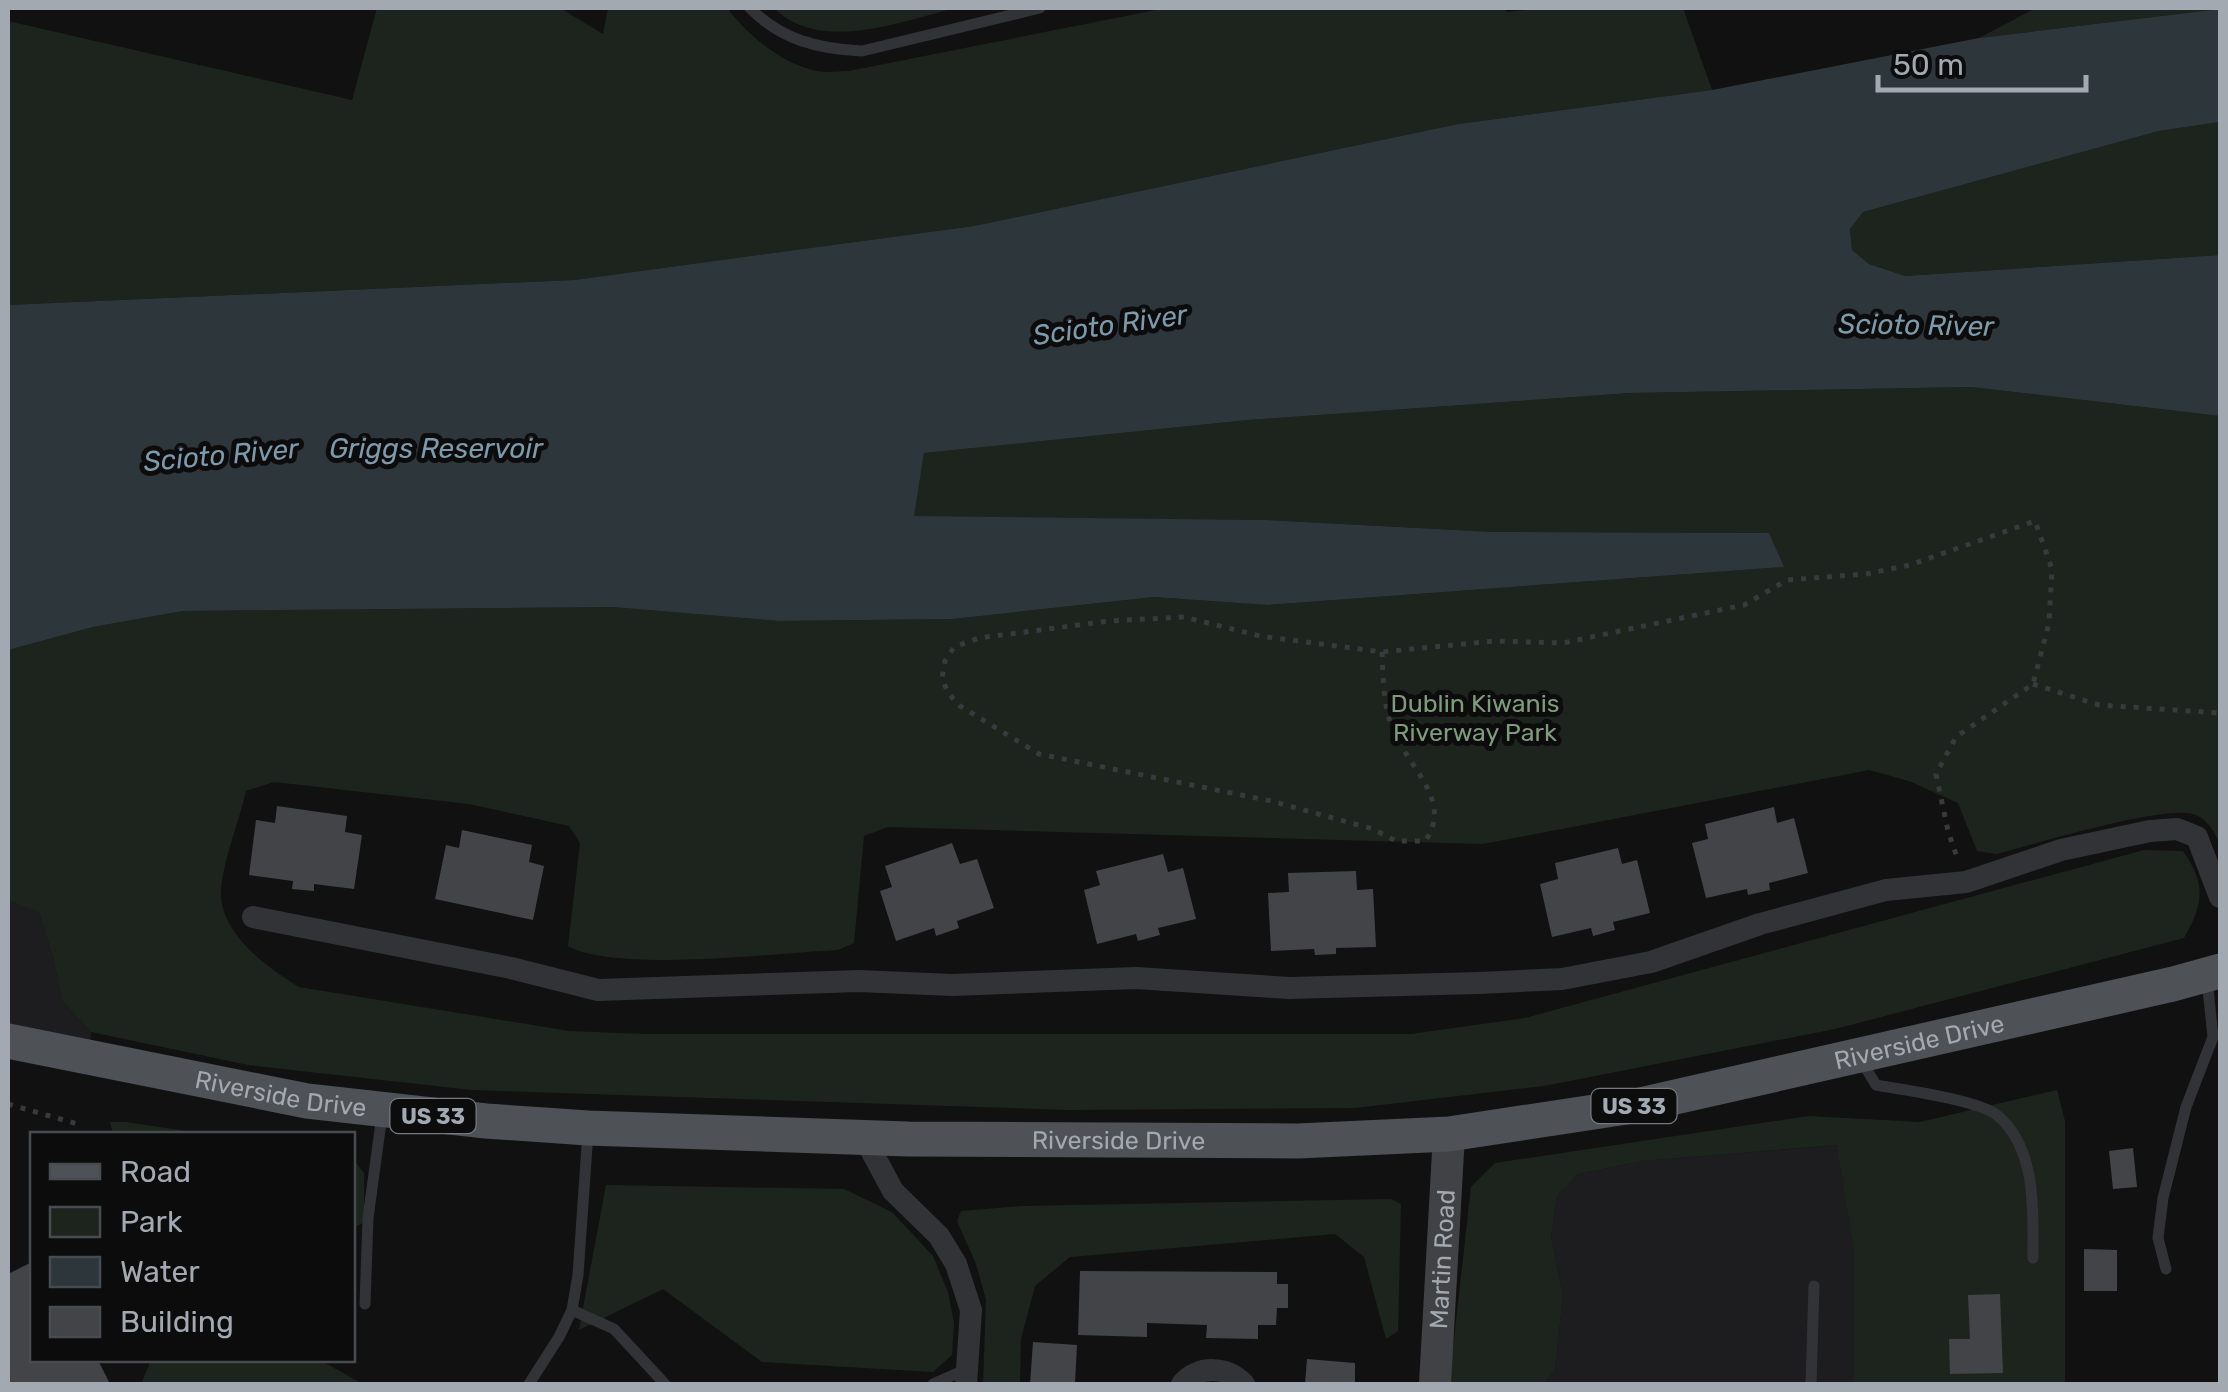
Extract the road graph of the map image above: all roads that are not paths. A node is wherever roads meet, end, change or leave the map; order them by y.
1 (750, 8) edge
2 (1040, 8) edge
3 (2220, 897) edge
4 (252, 917) dead end
5 (2213, 973) edge
6 (8, 1041) edge
7 (1858, 1056) junction
8 (383, 1111) junction
9 (588, 1128) junction
10 (1449, 1134) junction
11 (864, 1138) junction
12 (2033, 1258) dead end
13 (2166, 1269) dead end
14 (1814, 1286) dead end
15 (365, 1304) dead end
16 (572, 1310) junction
17 (967, 1377) edge
18 (530, 1384) edge
19 (665, 1384) edge
20 (934, 1384) edge
21 (1182, 1384) edge
22 (1244, 1384) edge
23 (1435, 1384) edge
24 (1810, 1384) edge

1 - 2 lane
3 - 4 street
5 - 7 main road, Riverside Drive / US 33
5 - 13 lane
6 - 8 main road, Riverside Drive / US 33
7 - 10 main road, Riverside Drive / US 33
7 - 12 lane
8 - 9 main road, Riverside Drive / US 33
8 - 15 lane
9 - 11 main road, Riverside Drive / US 33
9 - 16 lane
10 - 11 main road, Riverside Drive / US 33
10 - 23 street, Martin Road
11 - 17 street
14 - 24 lane
16 - 18 lane
16 - 19 lane
17 - 20 lane
21 - 22 street

